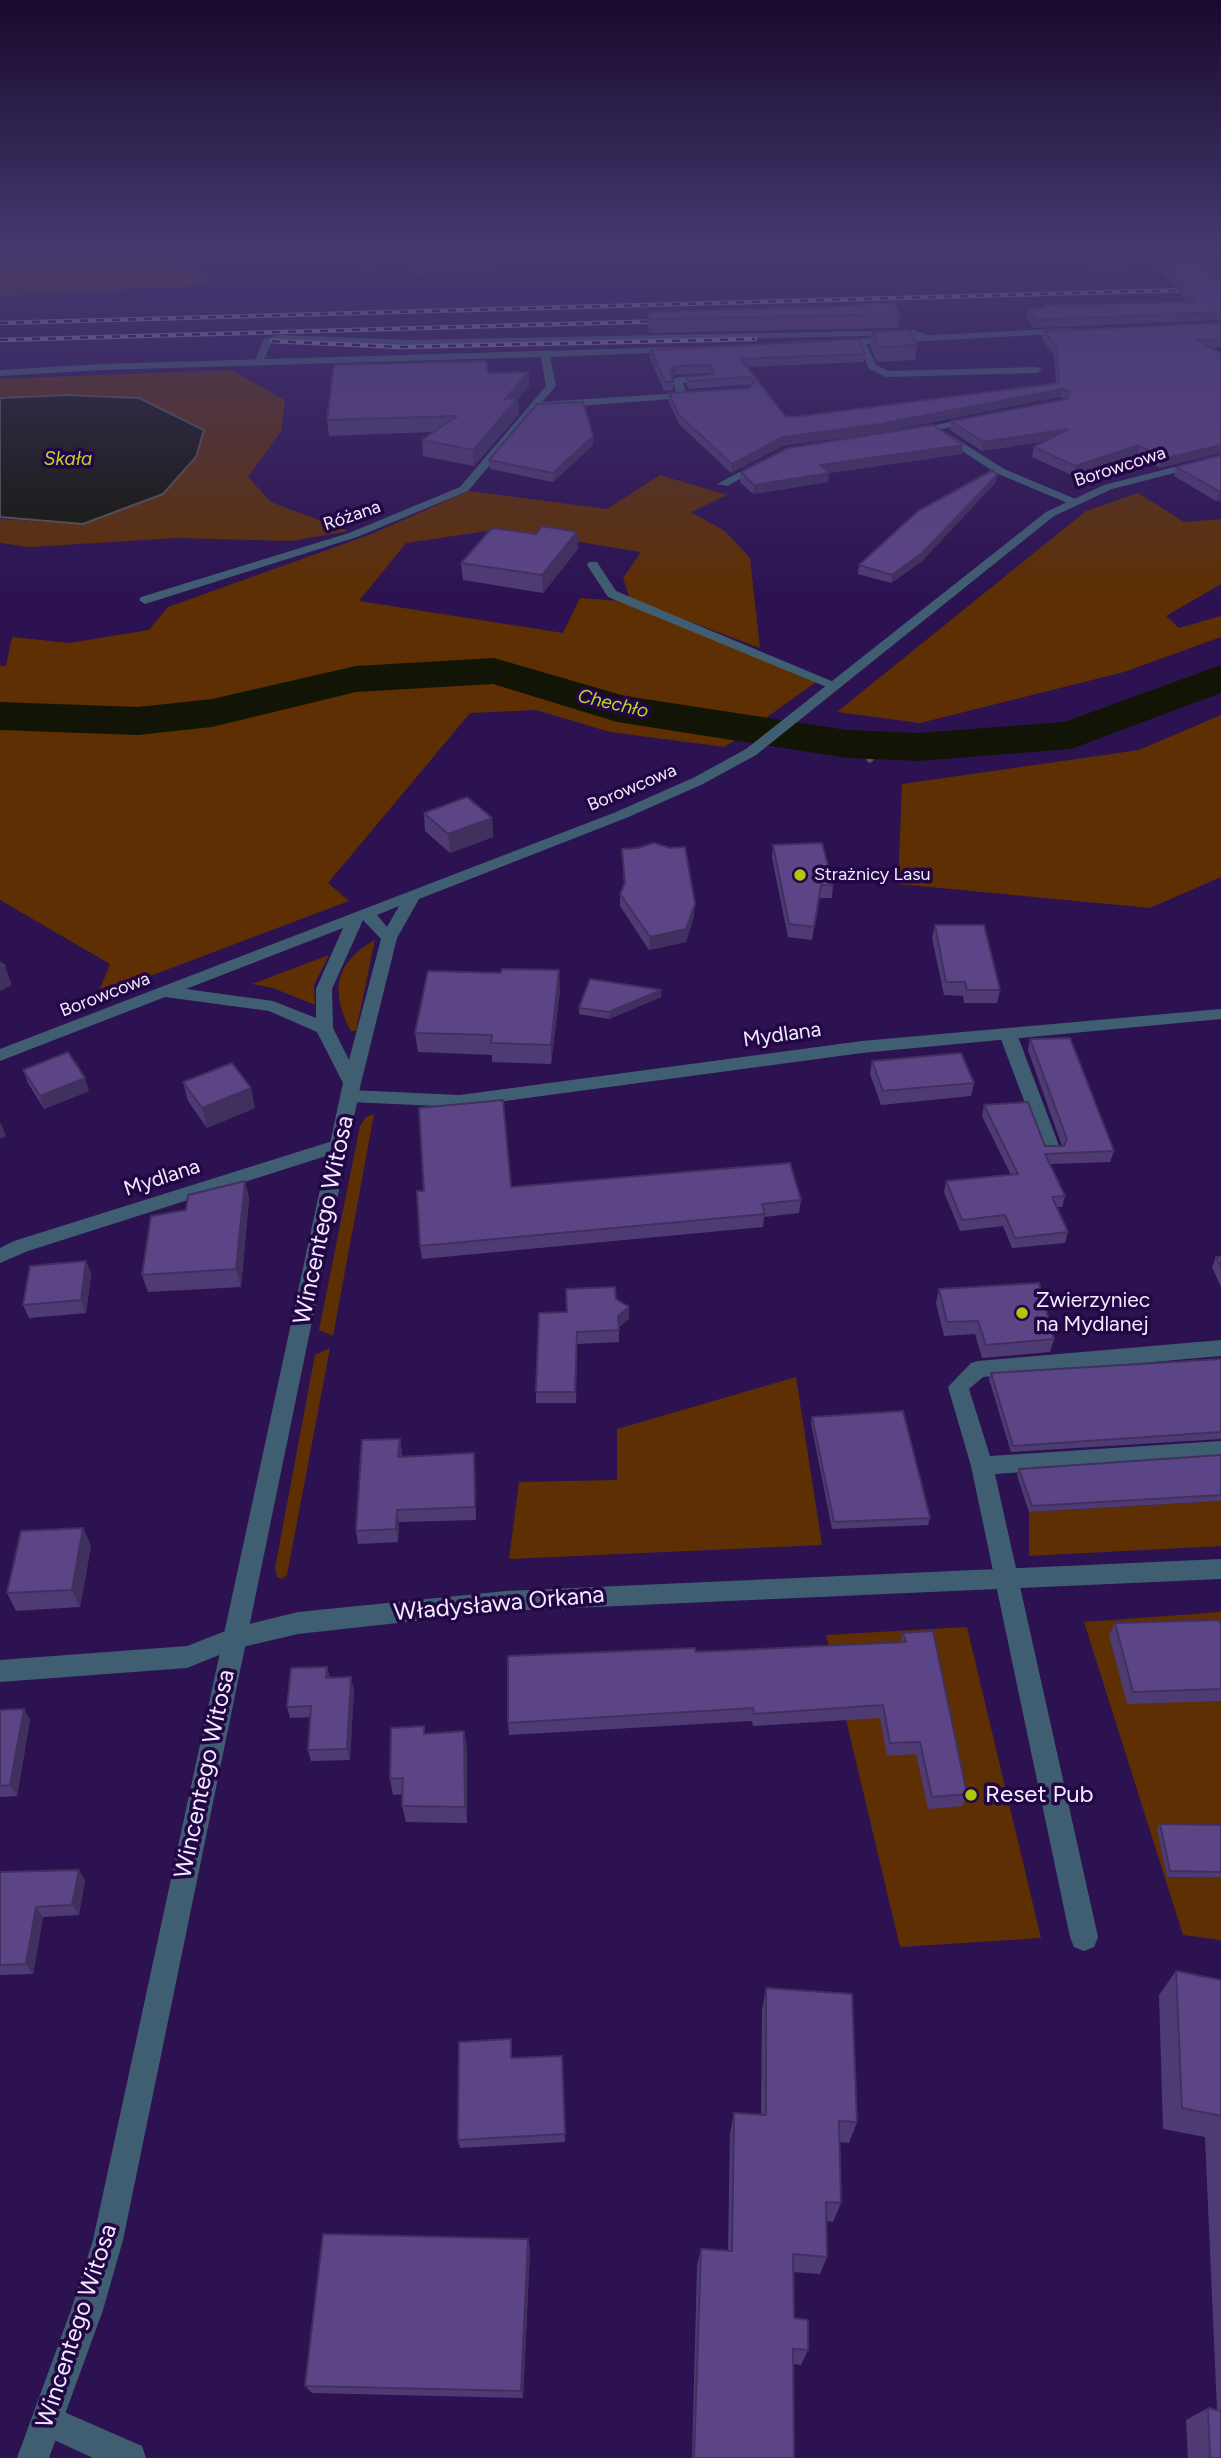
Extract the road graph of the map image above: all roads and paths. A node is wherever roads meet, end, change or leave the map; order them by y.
1 (125, 368) edge
2 (547, 368) edge
3 (872, 368) edge
4 (1037, 370) dead end
5 (0, 373) edge
6 (710, 379) edge
7 (709, 394) edge
8 (682, 396) junction
9 (534, 406) junction
10 (985, 418) edge
11 (934, 428) junction
12 (893, 436) edge
13 (1221, 458) edge
14 (771, 459) edge
15 (723, 484) dead end
16 (1074, 502) junction
17 (593, 565) dead end
18 (145, 600) dead end
19 (834, 685) junction
20 (412, 897) junction
21 (362, 917) junction
22 (389, 938) junction
23 (160, 994) junction
24 (1221, 1014) edge
25 (324, 1028) junction
26 (1008, 1034) junction
27 (0, 1055) edge
28 (351, 1089) junction
29 (339, 1145) junction
30 (1052, 1151) edge
31 (0, 1256) edge
32 (1221, 1348) edge
33 (1221, 1450) edge
34 (982, 1466) junction
35 (1221, 1569) edge
36 (1004, 1578) junction
37 (233, 1639) junction
38 (0, 1671) edge
39 (1084, 1937) dead end
40 (48, 2421) junction
41 (33, 2458) edge
42 (130, 2458) edge

1 - 5 street
2 - 9 street, Różana
3 - 4 street
6 - 8 street
7 - 8 street
8 - 9 street
9 - 18 street, Różana
10 - 11 street
11 - 12 street
11 - 16 street
13 - 16 street, Borowcowa
14 - 15 street
16 - 19 street, Borowcowa
17 - 19 street
19 - 20 street, Borowcowa
20 - 21 street, Borowcowa
20 - 22 street, Wincentego Witosa
21 - 22 street
21 - 23 street, Borowcowa
21 - 25 street
22 - 28 street, Wincentego Witosa
23 - 25 street
23 - 27 street, Borowcowa
24 - 26 street, Mydlana
25 - 28 street
26 - 28 street, Mydlana
26 - 30 street
28 - 29 street, Wincentego Witosa
29 - 31 street, Mydlana
29 - 37 street, Wincentego Witosa
32 - 34 street
33 - 34 street
34 - 36 street
35 - 36 street, Władysława Orkana
36 - 37 street, Władysława Orkana
36 - 39 street
37 - 38 street, Władysława Orkana
37 - 40 street, Wincentego Witosa
40 - 41 street, Wincentego Witosa
40 - 42 street

